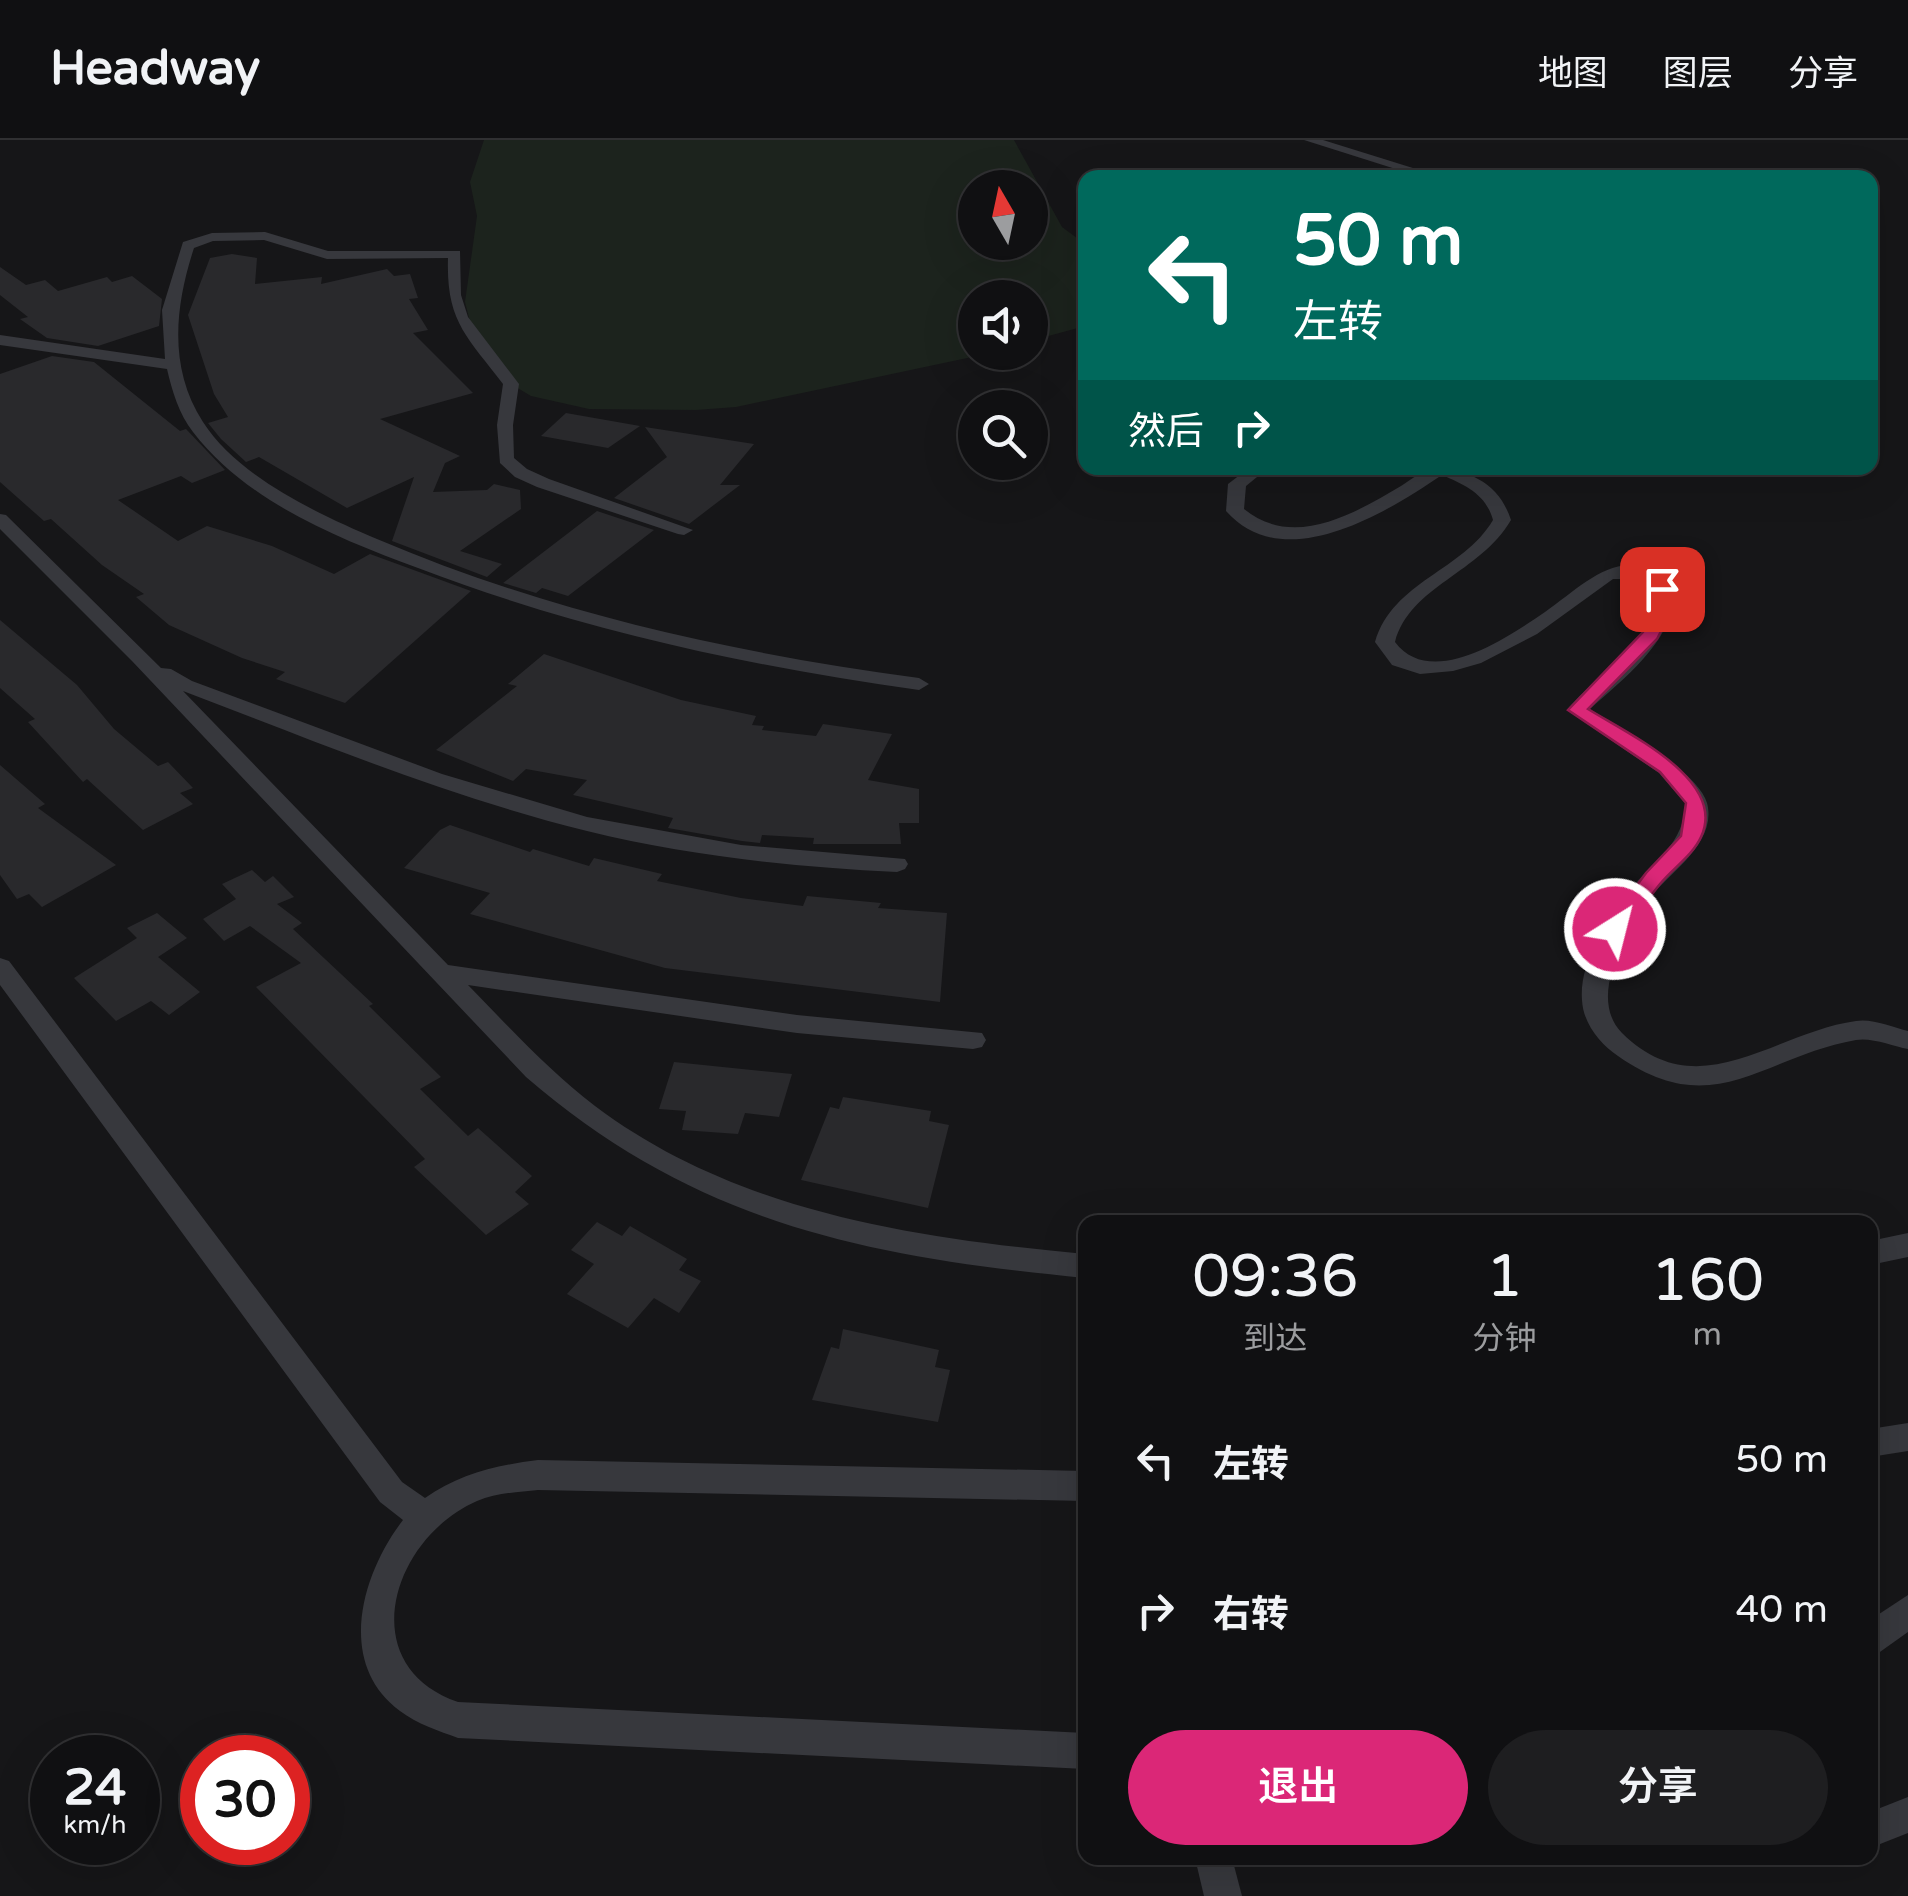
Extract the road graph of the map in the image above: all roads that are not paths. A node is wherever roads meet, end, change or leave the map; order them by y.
1 (1310, 140) edge
2 (1413, 170) edge
3 (0, 340) edge
4 (173, 366) junction
5 (1250, 475) edge
6 (1428, 475) edge
7 (1454, 475) edge
8 (0, 519) edge
9 (684, 530) dead end
10 (139, 657) junction
11 (919, 684) dead end
12 (896, 864) dead end
13 (0, 967) edge
14 (440, 972) junction
15 (973, 1040) dead end
16 (1908, 1040) edge
17 (1908, 1245) edge
18 (1878, 1251) edge
19 (1078, 1265) edge
20 (1908, 1437) edge
21 (1878, 1442) edge
22 (1078, 1486) edge
23 (426, 1518) junction
24 (1908, 1610) edge
25 (1878, 1635) edge
26 (1078, 1751) edge
27 (1908, 1815) edge
28 (1878, 1827) edge
29 (1216, 1865) edge
30 (1223, 1896) edge

1 - 2 street
3 - 4 street
4 - 9 street
4 - 11 street
5 - 6 street
7 - 16 street
8 - 10 street
10 - 12 street
10 - 14 street
13 - 23 street
14 - 15 street
14 - 19 street
17 - 18 street
20 - 21 street
22 - 23 street
23 - 26 street
24 - 25 street
27 - 28 street
29 - 30 street

